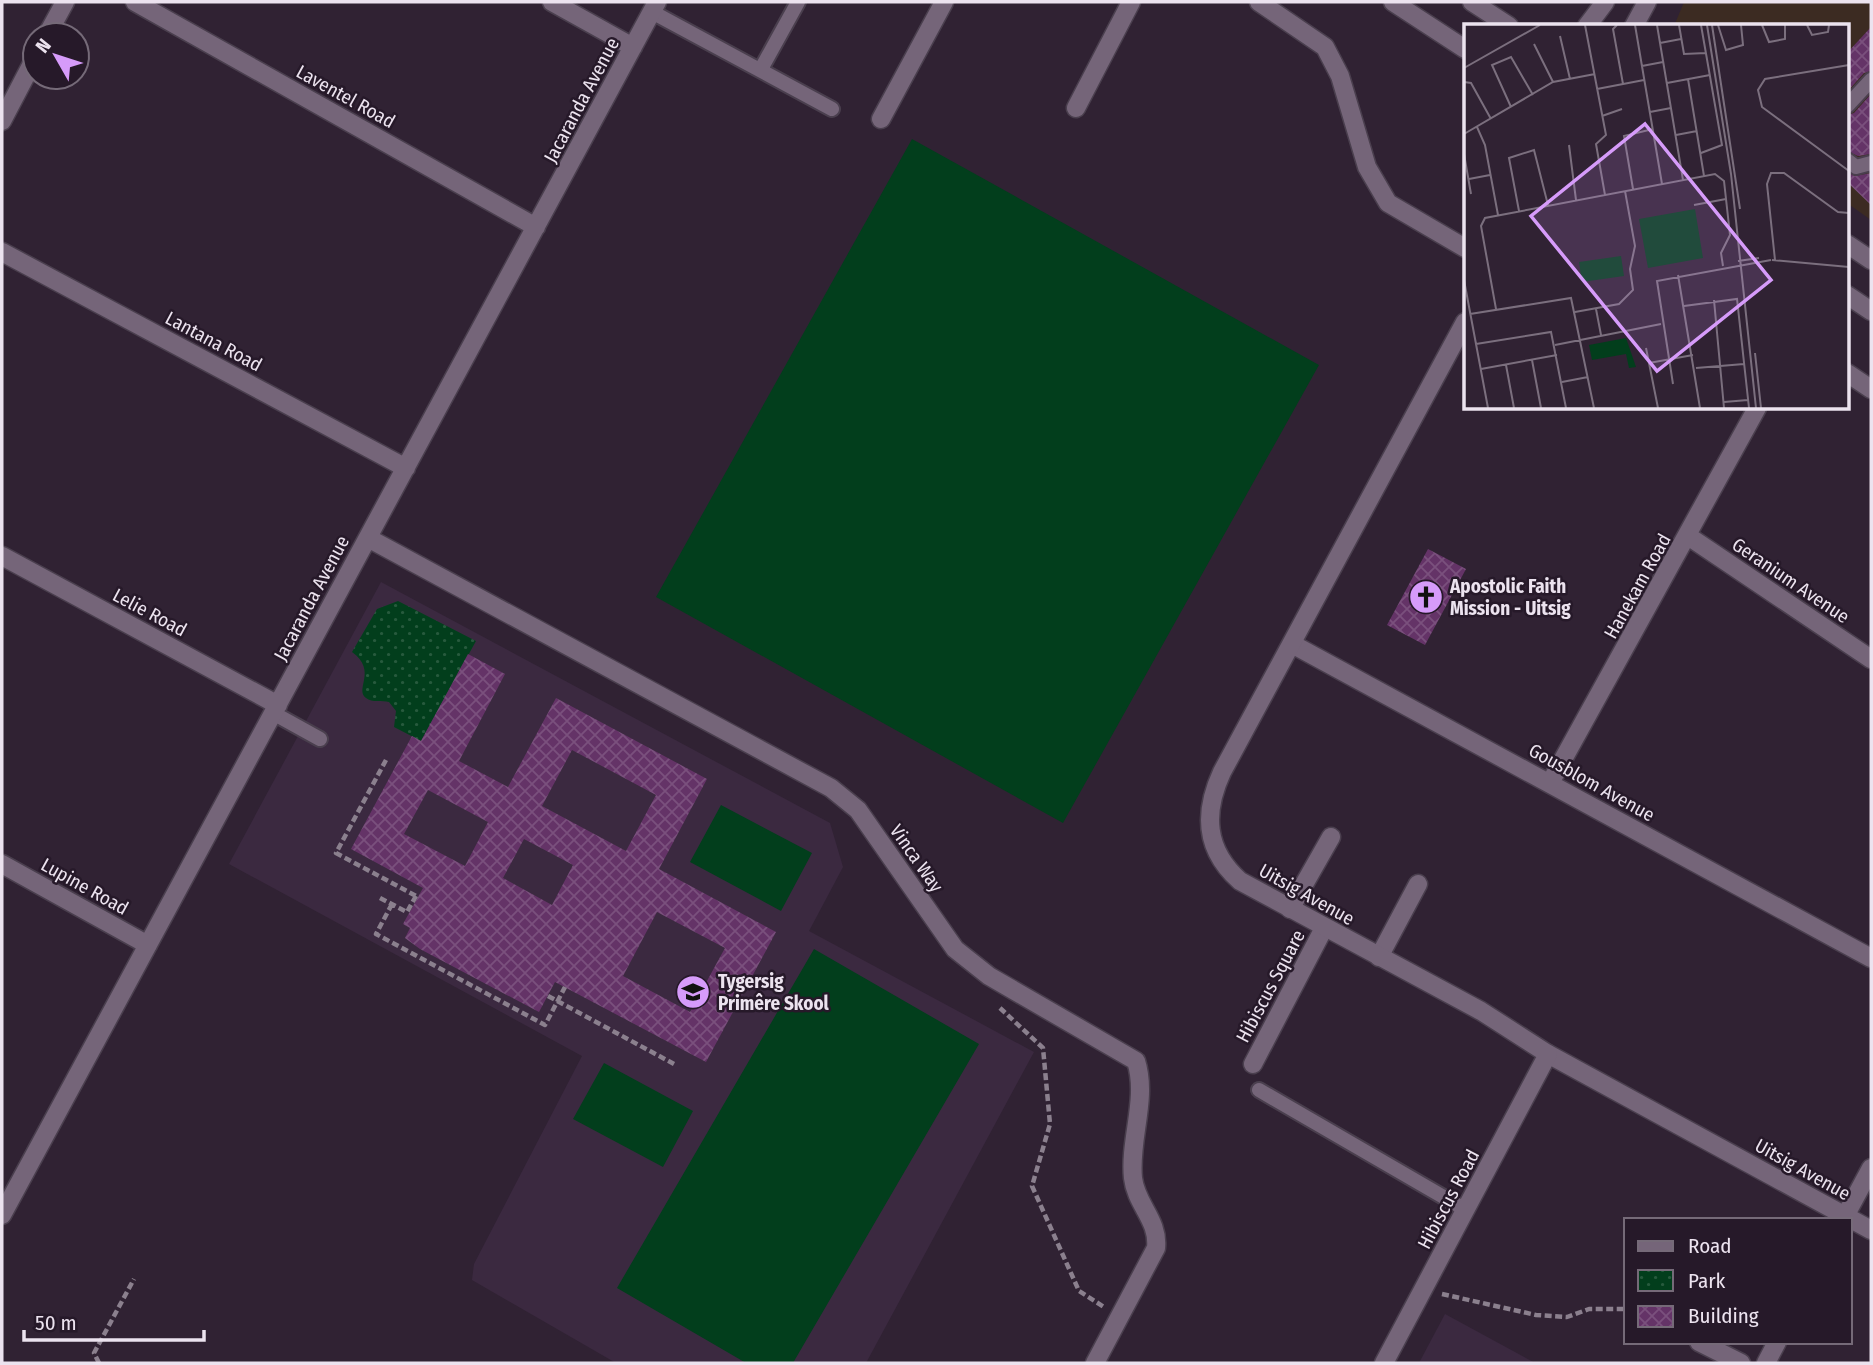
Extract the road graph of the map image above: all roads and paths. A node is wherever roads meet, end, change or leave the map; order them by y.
1 (65, 2) edge
2 (135, 2) edge
3 (552, 2) edge
4 (798, 2) edge
5 (944, 2) edge
6 (1130, 2) edge
7 (1259, 2) edge
8 (1393, 2) edge
9 (1472, 2) edge
10 (1605, 2) edge
11 (1647, 2) edge
12 (654, 7) edge
13 (55, 21) edge
14 (1506, 24) edge
15 (1588, 24) edge
16 (1635, 24) edge
17 (633, 47) junction
18 (1464, 48) edge
19 (761, 69) junction
20 (1871, 80) edge
21 (21, 85) edge
22 (1848, 105) edge
23 (1076, 108) dead end
24 (832, 109) dead end
25 (881, 119) dead end
26 (2, 121) edge
27 (1848, 161) edge
28 (1871, 163) edge
29 (536, 227) junction
30 (1848, 245) edge
31 (1464, 247) edge
32 (2, 252) edge
33 (1871, 260) edge
34 (1848, 296) edge
35 (1871, 311) edge
36 (1464, 324) edge
37 (1848, 374) edge
38 (1871, 389) edge
39 (1756, 410) edge
40 (406, 468) junction
41 (1688, 536) junction
42 (368, 538) junction
43 (2, 556) edge
44 (1292, 644) junction
45 (1871, 659) edge
46 (275, 709) junction
47 (320, 739) dead end
48 (386, 760) dead end
49 (1550, 783) junction
50 (1331, 837) dead end
51 (2, 864) edge
52 (1418, 884) dead end
53 (380, 898) dead end
54 (392, 904) junction
55 (1290, 909) junction
56 (1324, 928) junction
57 (148, 945) junction
58 (1379, 957) junction
59 (1871, 958) edge
60 (989, 976) junction
61 (565, 987) dead end
62 (548, 996) dead end
63 (558, 1002) junction
64 (1548, 1054) junction
65 (674, 1064) dead end
66 (1253, 1064) dead end
67 (1259, 1090) dead end
68 (1871, 1168) edge
69 (2, 1176) edge
70 (18, 1184) junction
71 (1466, 1210) junction
72 (2, 1214) edge
73 (1844, 1218) edge
74 (1852, 1222) edge
75 (1871, 1230) edge
76 (134, 1279) dead end
77 (1425, 1290) junction
78 (1624, 1309) edge
79 (1119, 1317) junction
80 (1703, 1344) edge
81 (1776, 1344) edge
82 (99, 1363) edge
83 (1095, 1363) edge
84 (1384, 1363) edge
85 (1741, 1363) edge
86 (1766, 1363) edge

1 - 13 street
2 - 29 street, Laventel Road
3 - 17 street
4 - 19 lane
5 - 25 street
6 - 23 street
7 - 31 street
8 - 18 street
9 - 14 street
10 - 15 street
11 - 16 street
12 - 17 street, Jacaranda Avenue
12 - 19 lane
17 - 29 street, Jacaranda Avenue
19 - 24 lane
20 - 22 lane
21 - 26 street
27 - 28 lane
29 - 40 street, Jacaranda Avenue
30 - 33 street
32 - 40 street, Lantana Road
34 - 35 street
36 - 44 street, Uitsig Avenue
37 - 38 street
39 - 41 street, Hanekam Road
40 - 42 street, Jacaranda Avenue
41 - 45 street, Geranium Avenue
41 - 49 street, Hanekam Road
42 - 46 street, Jacaranda Avenue
42 - 60 street, Vinca Way
43 - 46 street, Lelie Road
44 - 49 street, Gousblom Avenue
44 - 55 street, Uitsig Avenue
46 - 47 lane
46 - 57 street, Jacaranda Avenue
48 - 54 path
49 - 59 street, Gousblom Avenue
50 - 55 street
51 - 57 street, Lupine Road
52 - 58 street
53 - 54 path
54 - 63 path
55 - 56 street, Uitsig Avenue
56 - 58 street, Uitsig Avenue
56 - 66 street, Hibiscus Square
57 - 70 street, Jacaranda Avenue
58 - 64 street, Uitsig Avenue
60 - 79 path
60 - 79 street, Vinca Way
61 - 63 path
62 - 63 path
63 - 65 path
64 - 71 street, Hibiscus Road
64 - 73 street, Uitsig Avenue
67 - 71 lane
68 - 73 street
69 - 70 street
70 - 72 street, Jacaranda Avenue
71 - 77 street, Hibiscus Road
74 - 75 street, Uitsig Avenue
76 - 82 path
77 - 78 path
77 - 84 street, Hibiscus Road
79 - 83 street, Vinca Way
80 - 85 street
81 - 86 street

